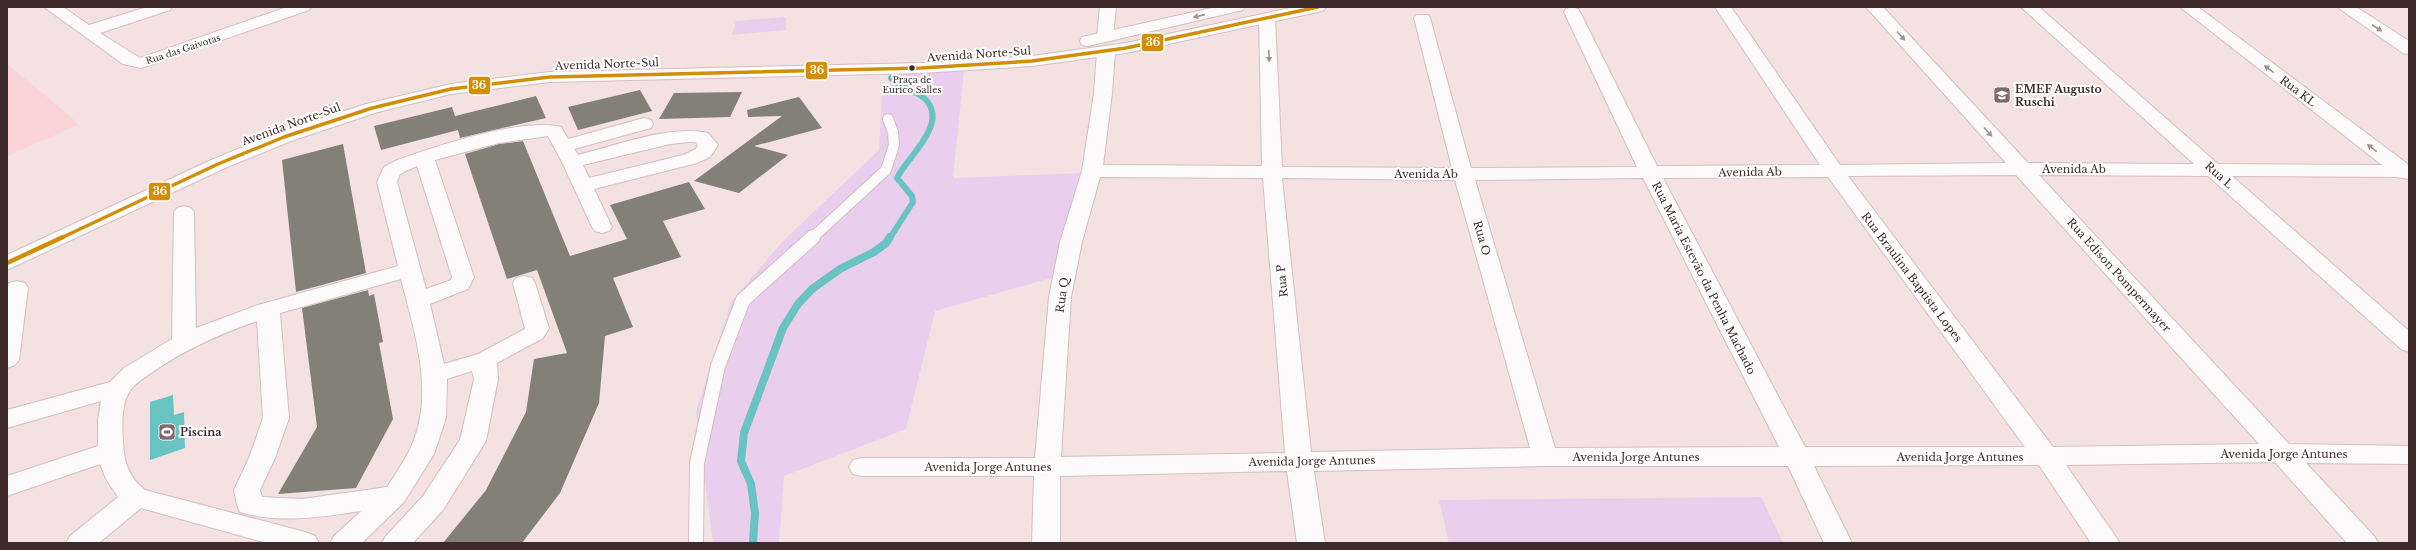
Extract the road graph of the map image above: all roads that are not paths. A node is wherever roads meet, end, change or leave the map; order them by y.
1 (52, 7) edge
2 (164, 7) edge
3 (303, 7) edge
4 (1108, 7) edge
5 (1237, 7) edge
6 (1318, 7) edge
7 (1723, 7) edge
8 (1874, 7) edge
9 (2029, 7) edge
10 (2188, 7) edge
11 (2345, 7) edge
12 (1572, 12) dead end
13 (1267, 18) junction
14 (1422, 18) dead end
15 (88, 31) junction
16 (1106, 44) junction
17 (2409, 49) edge
18 (888, 119) dead end
19 (644, 124) dead end
20 (567, 154) junction
21 (424, 157) junction
22 (2022, 169) junction
23 (2212, 169) junction
24 (1092, 171) junction
25 (1834, 171) junction
26 (1650, 173) junction
27 (2407, 173) edge
28 (1272, 174) junction
29 (1463, 174) junction
30 (582, 186) junction
31 (184, 212) dead end
32 (602, 227) dead end
33 (7, 250) edge
34 (7, 264) edge
35 (411, 269) junction
36 (524, 284) dead end
37 (17, 288) dead end
38 (418, 300) junction
39 (268, 310) junction
40 (184, 342) junction
41 (2409, 344) edge
42 (486, 359) junction
43 (7, 360) edge
44 (434, 375) junction
45 (119, 388) junction
46 (7, 419) edge
47 (110, 451) junction
48 (2283, 453) junction
49 (2409, 455) edge
50 (2046, 456) junction
51 (1545, 457) junction
52 (1797, 458) junction
53 (1299, 462) junction
54 (862, 467) dead end
55 (1047, 467) junction
56 (7, 486) edge
57 (395, 495) junction
58 (136, 497) junction
59 (268, 539) edge
60 (80, 543) edge
61 (305, 543) edge
62 (344, 543) edge
63 (396, 543) edge
64 (696, 543) edge
65 (1046, 543) edge
66 (1311, 543) edge
67 (1838, 543) edge
68 (2106, 543) edge
69 (2364, 543) edge

1 - 15 street, Rua das Gaivotas
2 - 15 street
3 - 15 street, Rua das Gaivotas
4 - 16 street, Rua Q
5 -> 16 street, Avenida Norte-Sul
6 - 13 street, Avenida Norte-Sul
7 - 25 street, Rua Braulina Baptista Lopes
8 -> 22 street, Rua Edison Pompermayer
9 - 23 street, Rua L
27 -> 10 street, Rua KL
11 -> 17 street
12 - 26 street, Rua Maria Estevão da Penha Machado
13 - 16 street, Avenida Norte-Sul
13 -> 28 street, Rua P
14 - 29 street, Rua O
16 - 24 street, Rua Q
16 - 33 street, Avenida Norte-Sul
16 - 34 street, Avenida Norte-Sul
18 - 64 lane
19 - 20 street
20 - 21 street
20 - 30 street
20 - 30 street
21 - 35 street
21 - 38 street
22 - 23 street, Avenida Ab
22 - 25 street, Avenida Ab
22 - 48 street, Rua Edison Pompermayer
23 - 27 street, Avenida Ab
23 - 41 street, Rua L
24 - 28 street, Avenida Ab
24 - 55 street, Rua Q
25 - 26 street, Avenida Ab
25 - 50 street, Rua Braulina Baptista Lopes
26 - 29 street, Avenida Ab
26 - 52 street, Rua Maria Estevão da Penha Machado
28 - 29 street, Avenida Ab
28 - 53 street, Rua P
29 - 51 street, Rua O
30 - 32 street
31 - 40 street
35 - 38 street
35 - 39 street
36 - 42 street
37 - 43 street
38 - 44 street
39 - 40 street
39 - 57 street
40 - 45 street
42 - 44 street
42 - 63 street
44 - 57 street
45 - 46 street
45 - 47 street
47 - 56 street
47 - 58 street
48 - 49 street, Avenida Jorge Antunes
48 - 50 street, Avenida Jorge Antunes
48 - 69 street, Rua Edison Pompermayer
50 - 52 street, Avenida Jorge Antunes
50 - 68 street, Rua Braulina Baptista Lopes
51 - 52 street, Avenida Jorge Antunes
51 - 53 street, Avenida Jorge Antunes
52 - 67 street, Rua Maria Estevão da Penha Machado
53 - 55 street, Avenida Jorge Antunes
53 - 66 street, Rua P
54 - 55 street, Avenida Jorge Antunes
55 - 65 street, Rua Q
57 - 62 street
58 - 59 street
58 - 60 street
59 - 61 street

